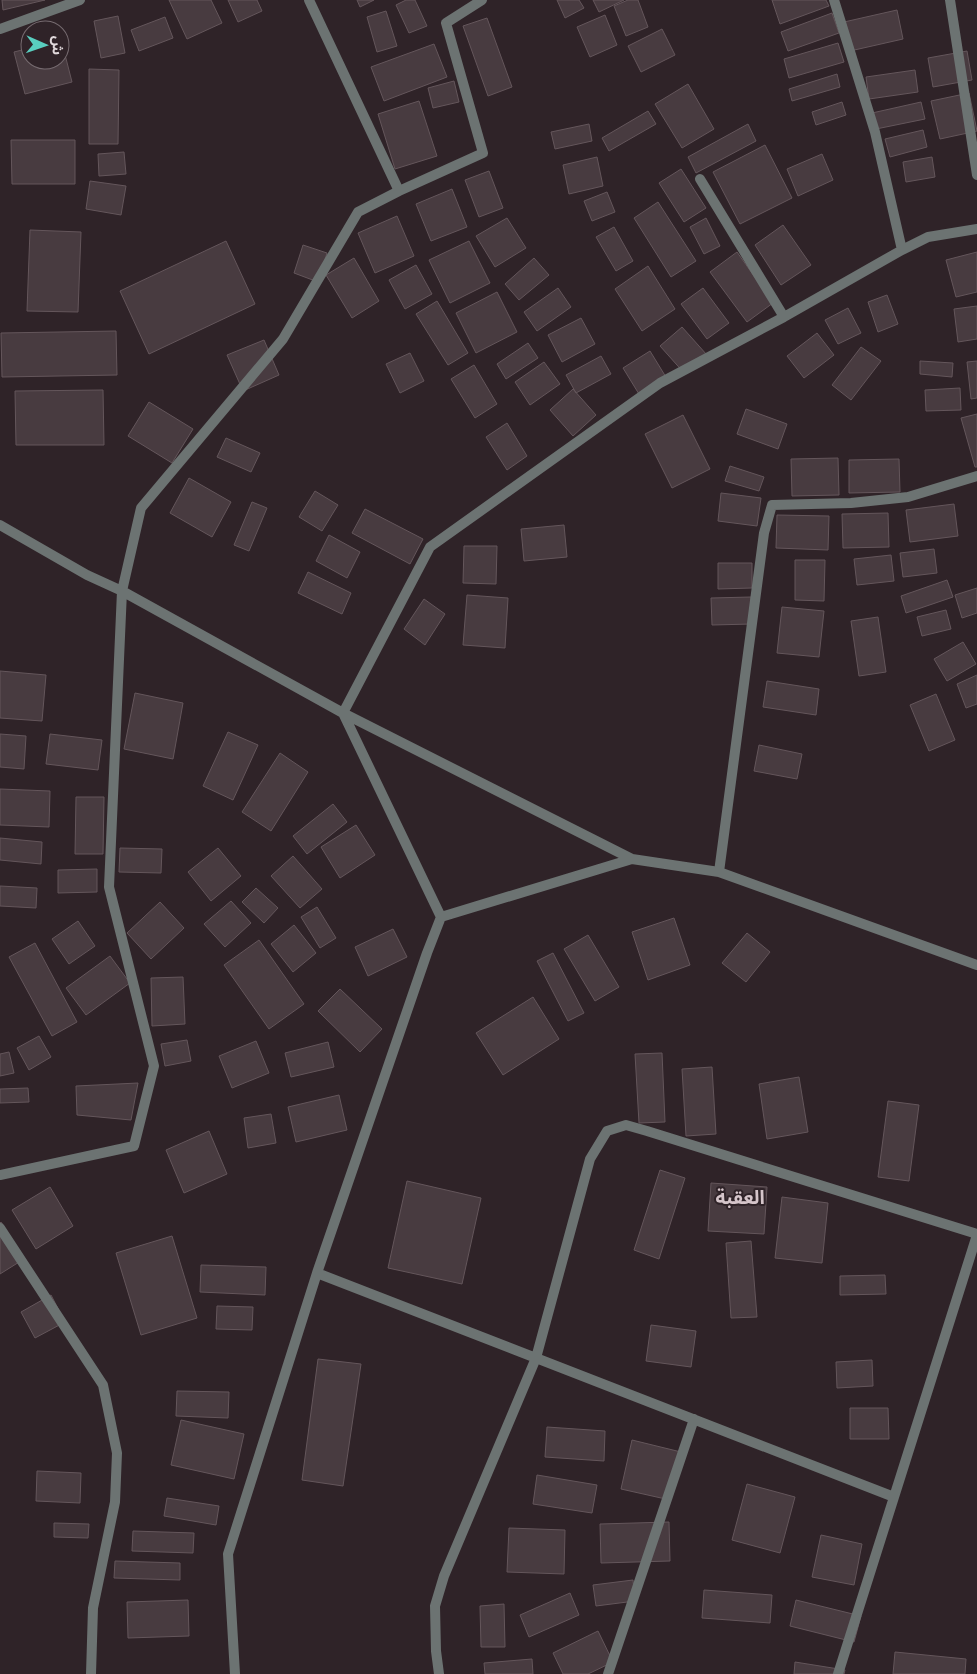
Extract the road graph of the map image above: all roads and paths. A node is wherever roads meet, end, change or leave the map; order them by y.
1 (80, 0) edge
2 (309, 0) edge
3 (482, 0) edge
4 (834, 0) edge
5 (950, 0) edge
6 (0, 29) edge
7 (977, 175) edge
8 (700, 179) dead end
9 (399, 191) junction
10 (977, 229) edge
11 (902, 250) junction
12 (784, 317) junction
13 (977, 476) edge
14 (0, 525) edge
15 (122, 591) junction
16 (343, 713) junction
17 (632, 860) junction
18 (719, 872) junction
19 (442, 918) junction
20 (977, 965) edge
21 (0, 1175) edge
22 (0, 1228) edge
23 (977, 1234) edge
24 (317, 1273) junction
25 (536, 1358) junction
26 (694, 1419) junction
27 (894, 1497) junction
28 (91, 1674) edge
29 (235, 1674) edge
30 (439, 1674) edge
31 (608, 1674) edge
32 (838, 1674) edge

1 - 6 street
2 - 9 street
3 - 9 street
4 - 11 street
5 - 7 street
8 - 12 street
9 - 15 street
10 - 11 street
11 - 12 street
12 - 16 street
13 - 18 street
14 - 15 street
15 - 16 street
15 - 21 street
16 - 17 street
16 - 19 street
17 - 18 street
17 - 19 street
18 - 20 street
19 - 24 street
22 - 28 street
23 - 25 street
23 - 27 street
24 - 25 street
24 - 29 street
25 - 26 street
25 - 30 street
26 - 27 street
26 - 31 street
27 - 32 street

